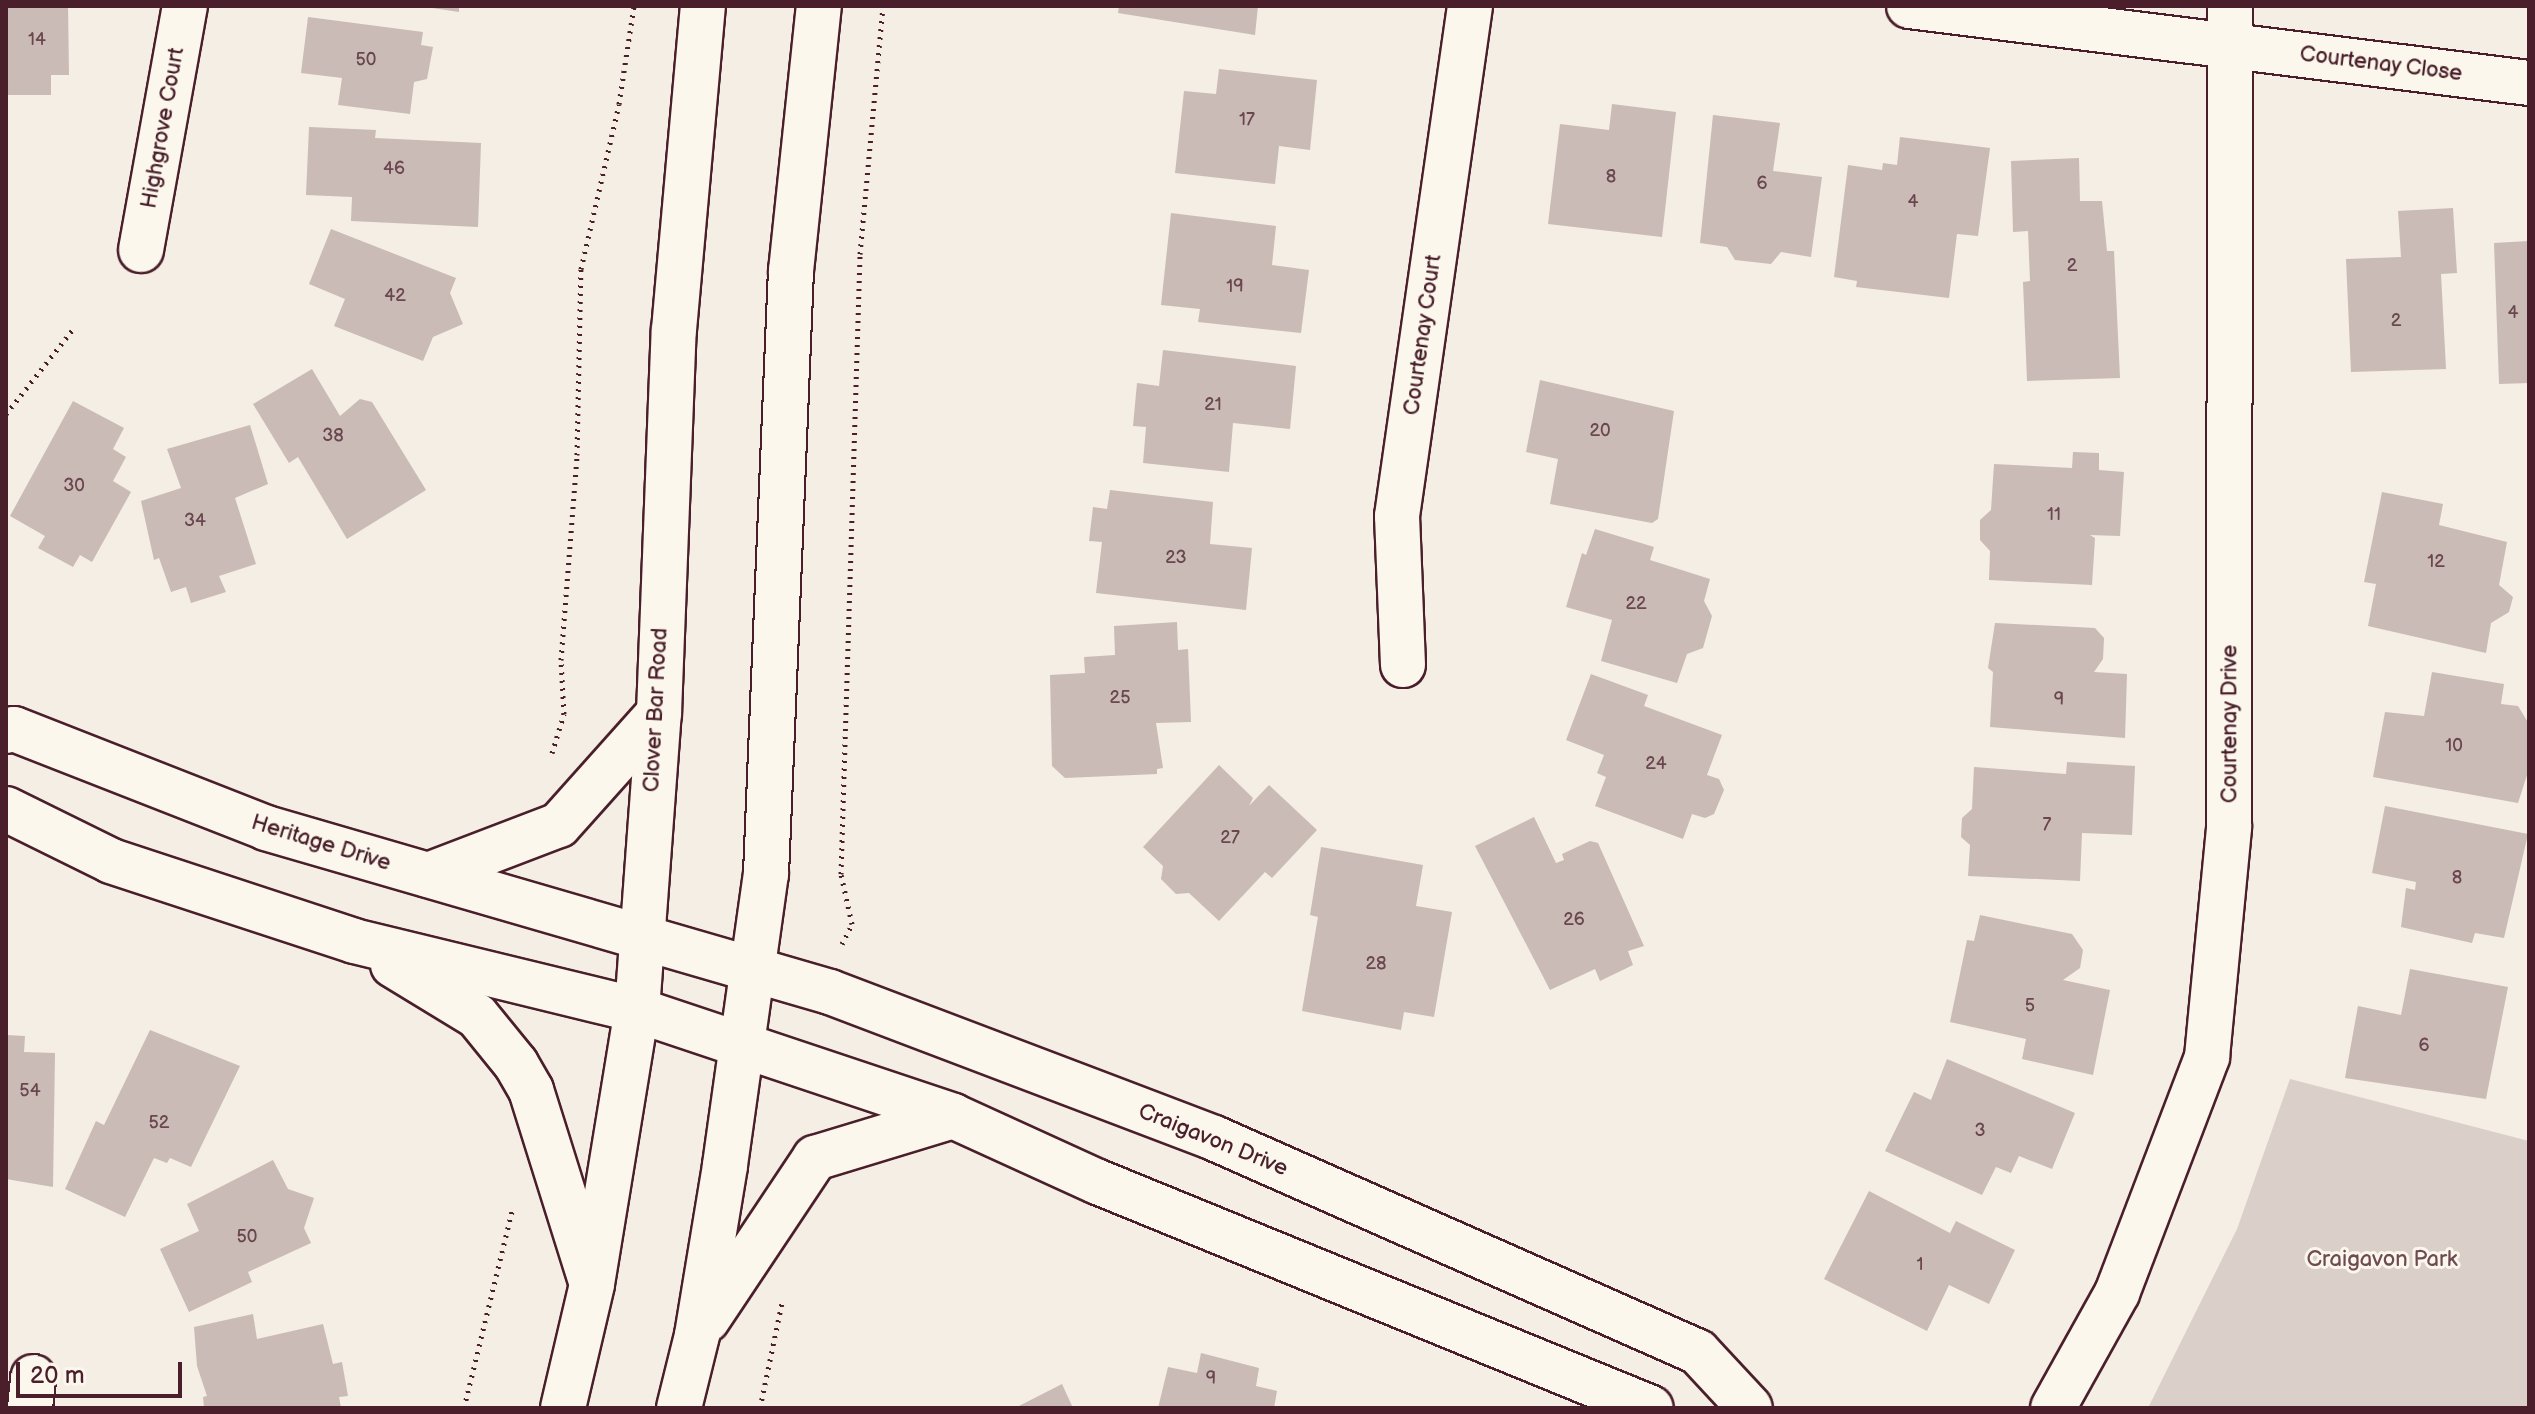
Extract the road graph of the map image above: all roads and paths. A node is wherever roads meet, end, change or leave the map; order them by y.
1 (185, 6) edge
2 (634, 6) edge
3 (703, 6) edge
4 (819, 6) edge
5 (883, 6) edge
6 (1470, 6) edge
7 (1909, 6) edge
8 (2231, 26) edge
9 (2529, 83) edge
10 (141, 250) dead end
11 (74, 328) dead end
12 (6, 414) edge
13 (1403, 665) dead end
14 (659, 713) junction
15 (6, 731) edge
16 (550, 758) dead end
17 (6, 809) edge
18 (428, 875) junction
19 (642, 940) junction
20 (354, 941) junction
21 (842, 945) dead end
22 (753, 967) junction
23 (637, 1010) junction
24 (742, 1042) junction
25 (953, 1116) junction
26 (510, 1193) dead end
27 (592, 1284) junction
28 (697, 1335) junction
29 (464, 1408) edge
30 (563, 1408) edge
31 (679, 1408) edge
32 (1651, 1408) edge
33 (1750, 1408) edge
34 (2053, 1408) edge

1 - 10 street, Highgrove Court
2 - 16 path
3 - 14 street, Clover Bar Road
4 - 22 street
5 - 21 path
6 - 13 street, Courtenay Court
7 - 8 street
8 - 9 street, Courtenay Close
8 - 34 street, Courtenay Drive
11 - 12 path
14 - 18 street
14 - 19 street, Clover Bar Road
15 - 18 street, Heritage Drive
17 - 20 street
18 - 19 street, Heritage Drive
19 - 22 street, Craigavon Drive
19 - 23 street, Clover Bar Road
20 - 23 street
20 - 27 street
22 - 24 street
22 - 33 street, Craigavon Drive
23 - 24 street
23 - 27 street, Clover Bar Road
24 - 25 street
24 - 28 street
25 - 28 street
25 - 32 street
26 - 29 path
27 - 30 street, Clover Bar Road
28 - 31 street

